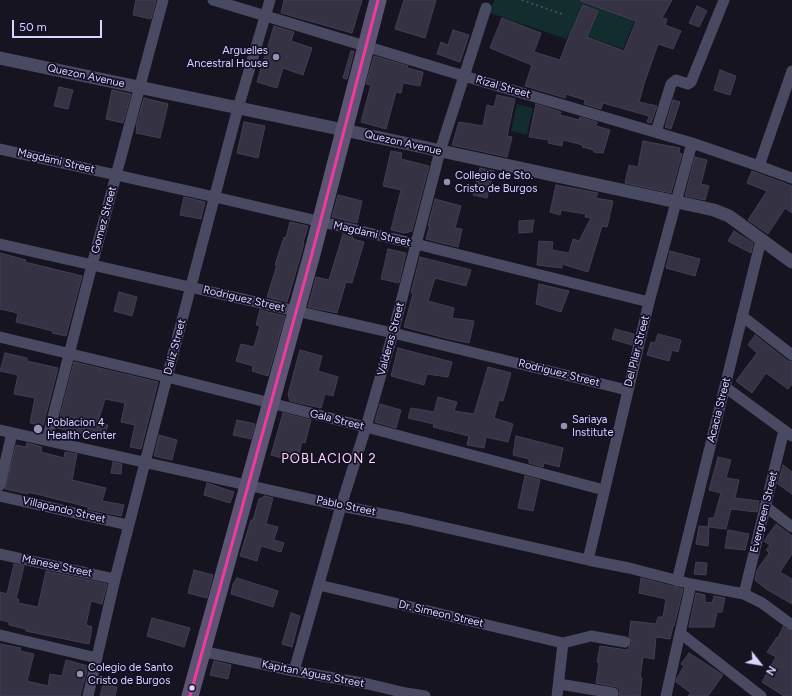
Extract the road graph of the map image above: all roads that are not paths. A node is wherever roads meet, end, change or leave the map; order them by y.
1 (163, 0) edge
2 (213, 0) edge
3 (270, 0) edge
4 (378, 0) edge
5 (724, 0) edge
6 (486, 8) dead end
7 (265, 15) junction
8 (366, 46) junction
9 (0, 58) edge
10 (792, 71) edge
11 (464, 76) junction
12 (790, 84) edge
13 (140, 88) junction
14 (238, 108) junction
15 (344, 130) junction
16 (656, 132) junction
17 (692, 143) junction
18 (0, 149) edge
19 (440, 151) junction
20 (759, 166) junction
21 (116, 175) junction
22 (792, 178) edge
23 (215, 197) junction
24 (676, 202) junction
25 (320, 222) junction
26 (761, 240) junction
27 (0, 244) edge
28 (416, 244) junction
29 (792, 262) edge
30 (92, 265) junction
31 (191, 287) junction
32 (649, 302) junction
33 (296, 311) junction
34 (742, 316) junction
35 (393, 333) junction
36 (0, 337) edge
37 (69, 354) junction
38 (792, 355) edge
39 (167, 377) junction
40 (725, 387) junction
41 (628, 390) junction
42 (271, 404) junction
43 (366, 427) junction
44 (0, 430) edge
45 (12, 433) junction
46 (788, 433) edge
47 (47, 440) junction
48 (145, 462) junction
49 (0, 485) edge
50 (249, 486) junction
51 (604, 490) junction
52 (0, 496) edge
53 (341, 506) junction
54 (765, 506) junction
55 (128, 525) junction
56 (792, 527) edge
57 (0, 554) edge
58 (588, 560) junction
59 (115, 579) junction
60 (677, 580) junction
61 (691, 584) junction
62 (319, 585) junction
63 (744, 594) junction
64 (792, 625) edge
65 (680, 633) junction
66 (0, 634) edge
67 (625, 642) dead end
68 (563, 643) junction
69 (202, 651) junction
70 (97, 658) junction
71 (294, 670) junction
72 (559, 684) junction
73 (613, 693) dead end
74 (409, 695) edge
75 (88, 696) edge
76 (190, 696) edge
77 (425, 696) edge
78 (557, 696) edge
79 (666, 696) edge
80 (761, 696) edge

1 - 13 street, Gomez Street
2 - 7 street, Rizal Street
3 - 7 street, Daliz Street
4 - 8 main road
5 - 16 street
6 - 11 street, Valderas Street
7 - 8 street, Rizal Street
7 - 14 street, Daliz Street
8 - 11 street, Rizal Street
8 - 15 main road
9 - 13 street, Quezon Avenue
10 - 12 street
11 - 16 street, Rizal Street
11 - 19 street, Valderas Street
12 - 20 street
13 - 14 street, Quezon Avenue
13 - 21 street, Gomez Street
14 - 15 street, Quezon Avenue
14 - 23 street, Daliz Street
15 - 19 street, Quezon Avenue
15 - 25 main road
16 - 17 street, Rizal Street
17 - 20 street, Rizal Street
17 - 24 street, Del Pilar Street
18 - 21 street, Magdami Street
19 - 24 street, Quezon Avenue
19 - 28 street, Valderas Street
20 - 22 street, Rizal Street
21 - 23 street, Magdami Street
21 - 30 street, Gomez Street
23 - 25 street, Magdami Street
23 - 31 street, Daliz Street
24 - 26 street, Quezon Avenue
24 - 32 street, Del Pilar Street
25 - 28 street, Magdami Street
25 - 33 main road
26 - 29 street, Quezon Avenue
26 - 34 street, Acacia Street
27 - 30 street, Rodriguez Street
28 - 32 street, Magdami Street
28 - 35 street, Valderas Street
30 - 31 street, Rodriguez Street
30 - 37 street, Gomez Street
31 - 33 street, Rodriguez Street
31 - 39 street, Daliz Street
32 - 41 street, Del Pilar Street
33 - 35 street, Rodriguez Street
33 - 42 main road
34 - 38 street
34 - 40 street, Acacia Street
35 - 41 street, Rodriguez Street
35 - 43 street, Valderas Street
36 - 37 street, Gala Street
37 - 39 street, Gala Street
37 - 47 street, Gomez Street
39 - 42 street, Gala Street
39 - 48 street, Daliz Street
40 - 46 street
40 - 60 street, Acacia Street
41 - 51 street, Del Pilar Street
42 - 43 street, Gala Street
42 - 50 main road
43 - 51 street, Gala Street
43 - 53 street, Valderas Street
44 - 45 street, Pablo Street
45 - 47 street, Pablo Street
45 - 49 street
46 - 54 street, Evergreen Street
47 - 48 street, Pablo Street
48 - 50 street, Pablo Street
48 - 55 street, Daliz Street
50 - 53 street, Pablo Street
50 - 69 main road
51 - 58 street, Del Pilar Street
52 - 55 street, Villapando Street
53 - 58 street, Pablo Street
53 - 62 street, Valderas Street
54 - 56 street
54 - 63 street, Evergreen Street
55 - 59 street, Daliz Street
57 - 59 street, Manese Street
58 - 60 street, Pablo Street
59 - 70 street, Daliz Street
60 - 61 street, Pablo Street
61 - 63 street, Pablo Street
61 - 65 street
62 - 68 street, Dr. Simeon Street
62 - 71 street, Valderas Street
63 - 64 street, Pablo Street
65 - 79 street
65 - 80 street
66 - 70 street
67 - 68 street, Dr. Simeon Street
68 - 72 street
69 - 71 street, Kapitan Aguas Street
69 - 76 main road
70 - 75 street, Daliz Street
71 - 74 street, Kapitan Aguas Street
72 - 73 street
72 - 78 street
74 - 77 street, Kapitan Aguas Street

